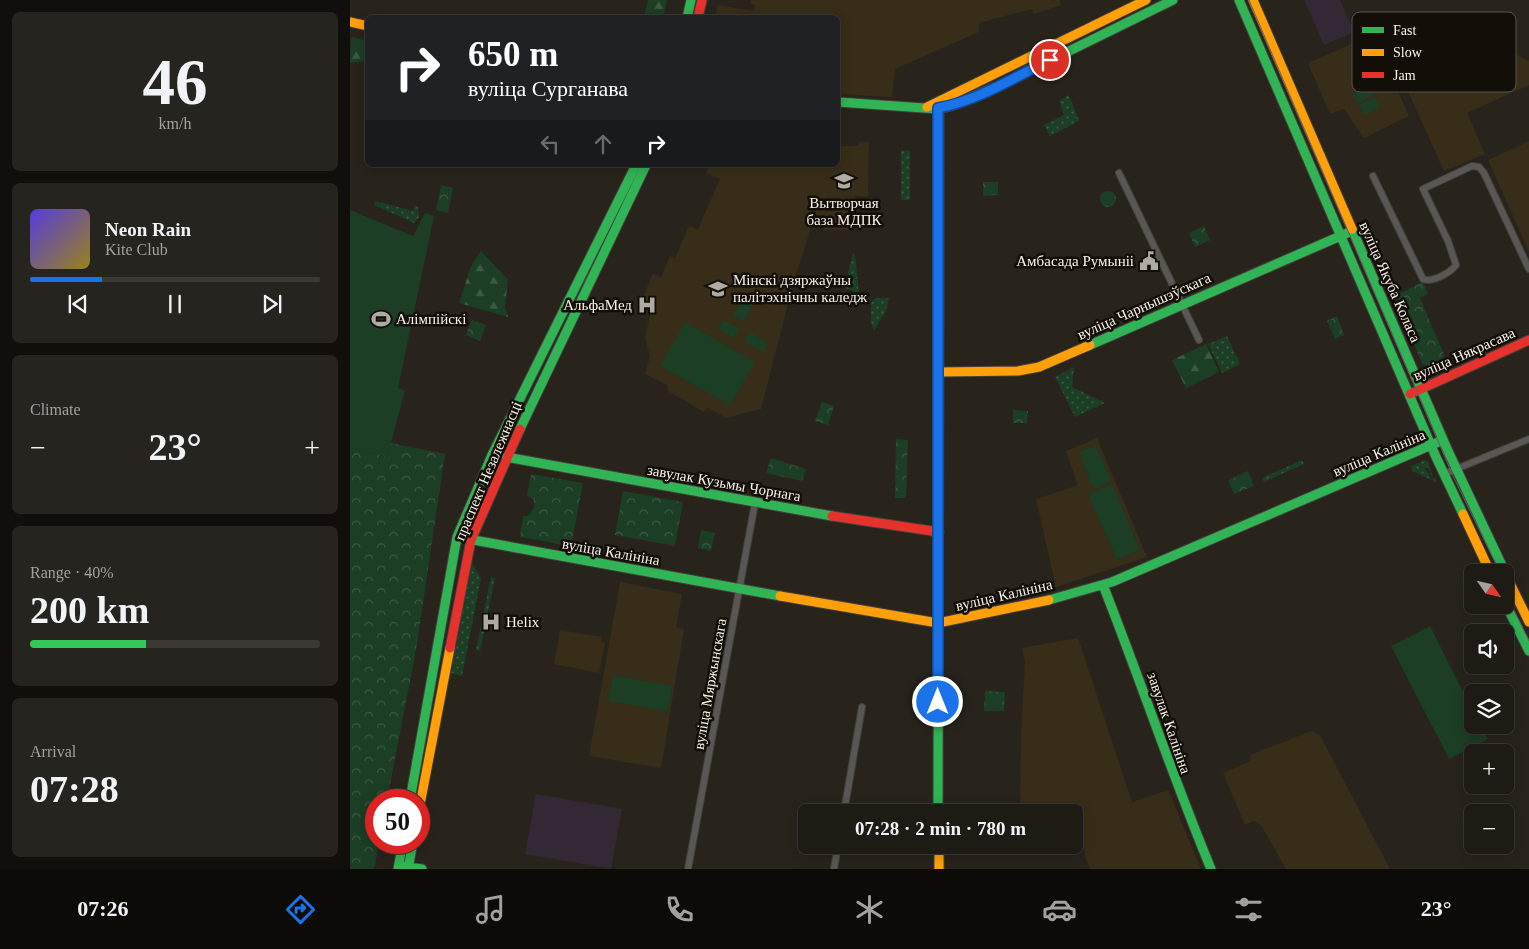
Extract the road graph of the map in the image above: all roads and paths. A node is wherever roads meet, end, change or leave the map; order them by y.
1 (691, 0) edge
2 (702, 0) edge
3 (1146, 0) edge
4 (1173, 0) edge
5 (1239, 0) edge
6 (1253, 0) edge
7 (688, 15) edge
8 (699, 15) edge
9 (350, 22) edge
10 (365, 25) edge
11 (840, 102) edge
12 (938, 104) junction
13 (635, 167) edge
14 (645, 167) edge
15 (1119, 173) dead end
16 (1373, 176) dead end
17 (1352, 230) junction
18 (1341, 235) junction
19 (1529, 270) edge
20 (1180, 305) junction
21 (1199, 340) dead end
22 (1529, 340) edge
23 (940, 372) junction
24 (1421, 388) junction
25 (1410, 394) junction
26 (1529, 439) edge
27 (1443, 440) junction
28 (1431, 445) junction
29 (506, 457) junction
30 (1456, 469) junction
31 (1444, 474) junction
32 (755, 503) junction
33 (939, 532) junction
34 (457, 538) junction
35 (471, 540) junction
36 (1486, 564) edge
37 (1501, 564) edge
38 (1103, 585) junction
39 (740, 590) junction
40 (1514, 591) edge
41 (1510, 614) edge
42 (1529, 622) edge
43 (938, 623) junction
44 (1529, 651) edge
45 (862, 708) dead end
46 (412, 789) edge
47 (423, 789) edge
48 (845, 804) edge
49 (938, 804) edge
50 (400, 854) edge
51 (411, 854) edge
52 (836, 854) edge
53 (939, 854) edge
54 (398, 868) edge
55 (408, 868) edge
56 (422, 869) edge
57 (688, 869) edge
58 (834, 869) edge
59 (939, 869) edge
60 (1211, 869) edge

1 - 7 main road
2 - 8 main road
3 - 12 main road
4 - 12 main road
5 - 18 main road, вуліца Якуба Коласа
6 - 17 main road, вуліца Якуба Коласа
9 - 10 main road
11 - 12 main road
12 - 23 main road
13 - 34 main road, праспект Незалежнасці
14 - 29 main road, праспект Незалежнасці
15 - 20 street
16 - 19 street
17 - 18 main road, вуліца Чарнышэўскага
17 - 24 main road, вуліца Якуба Коласа
18 - 20 main road, вуліца Чарнышэўскага
18 - 25 main road, вуліца Якуба Коласа
20 - 21 street
20 - 23 main road, вуліца Чарнышэўскага
22 - 24 main road, вуліца Някрасава
23 - 33 main road
24 - 25 main road, вуліца Някрасава
24 - 27 main road, вуліца Якуба Коласа
25 - 28 main road, вуліца Якуба Коласа
26 - 30 street
27 - 28 main road, вуліца Калініна
27 - 30 main road, вуліца Якуба Коласа
28 - 31 main road, вуліца Якуба Коласа
28 - 38 main road, вуліца Калініна
29 - 32 main road, завулак Кузьмы Чорнага
29 - 35 main road, праспект Незалежнасці
30 - 31 street
30 - 37 main road, вуліца Якуба Коласа
31 - 36 main road, вуліца Якуба Коласа
32 - 33 main road, завулак Кузьмы Чорнага
32 - 39 street, вуліца Мяржынскага
33 - 43 main road
34 - 35 main road, вуліца Калініна
34 - 46 main road, праспект Незалежнасці
35 - 39 main road, вуліца Калініна
35 - 47 main road, праспект Незалежнасці
38 - 43 main road, вуліца Калініна
38 - 60 main road, завулак Калініна
39 - 43 main road, вуліца Калініна
39 - 57 street, вуліца Мяржынскага
40 - 42 main road, вуліца Якуба Коласа
41 - 44 main road
43 - 49 main road
45 - 48 street
50 - 54 main road
51 - 55 main road
52 - 58 street
53 - 59 main road
54 - 55 main road
55 - 56 main road

